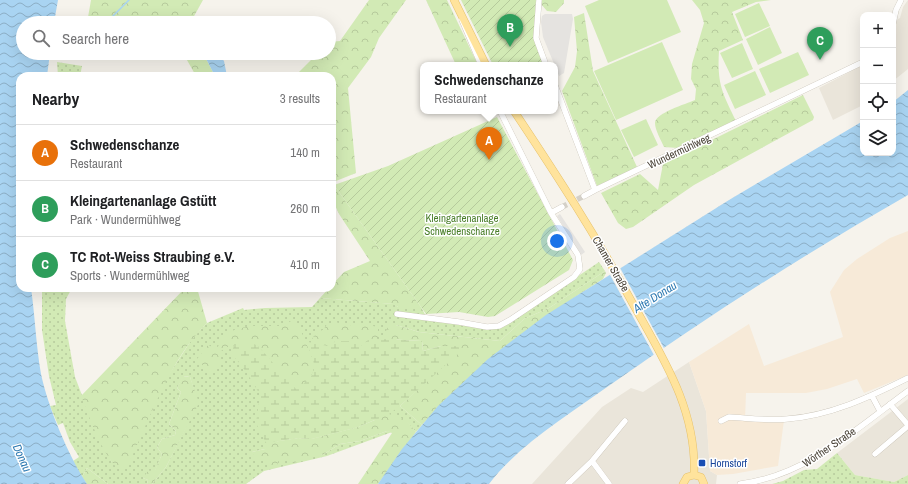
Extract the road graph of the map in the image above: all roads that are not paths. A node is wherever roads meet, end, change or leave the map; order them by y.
1 (454, 0) edge
2 (539, 0) edge
3 (902, 0) edge
4 (896, 12) edge
5 (460, 16) junction
6 (480, 62) edge
7 (484, 62) edge
8 (545, 62) edge
9 (860, 63) edge
10 (558, 97) edge
11 (502, 114) edge
12 (516, 114) edge
13 (595, 190) junction
14 (584, 196) tunnel mouth
15 (562, 207) tunnel mouth
16 (552, 213) junction
17 (396, 314) dead end
18 (908, 378) edge
19 (908, 391) edge
20 (872, 396) junction
21 (890, 404) junction
22 (880, 411) junction
23 (626, 421) dead end
24 (721, 421) dead end
25 (908, 426) edge
26 (875, 454) dead end
27 (592, 461) junction
28 (694, 475) junction
29 (568, 484) edge
30 (609, 484) edge
31 (683, 484) edge
32 (704, 484) edge
33 (740, 484) edge

1 - 5 main road
2 - 8 street
3 - 4 street
5 - 6 street
5 - 7 main road
9 - 13 street, Wundermühlweg
10 - 13 street
11 - 16 street
12 - 28 main road, Chamer Straße
13 - 14 street, Wundermühlweg
15 - 16 street
16 - 17 street
18 - 20 street
19 - 21 street, Wörther Straße
20 - 22 street
20 - 24 street
21 - 22 street, Wörther Straße
21 - 25 street
22 - 33 street, Wörther Straße
23 - 27 street
25 - 26 street
27 - 29 street
27 - 30 street
28 - 31 main road
28 - 32 main road

